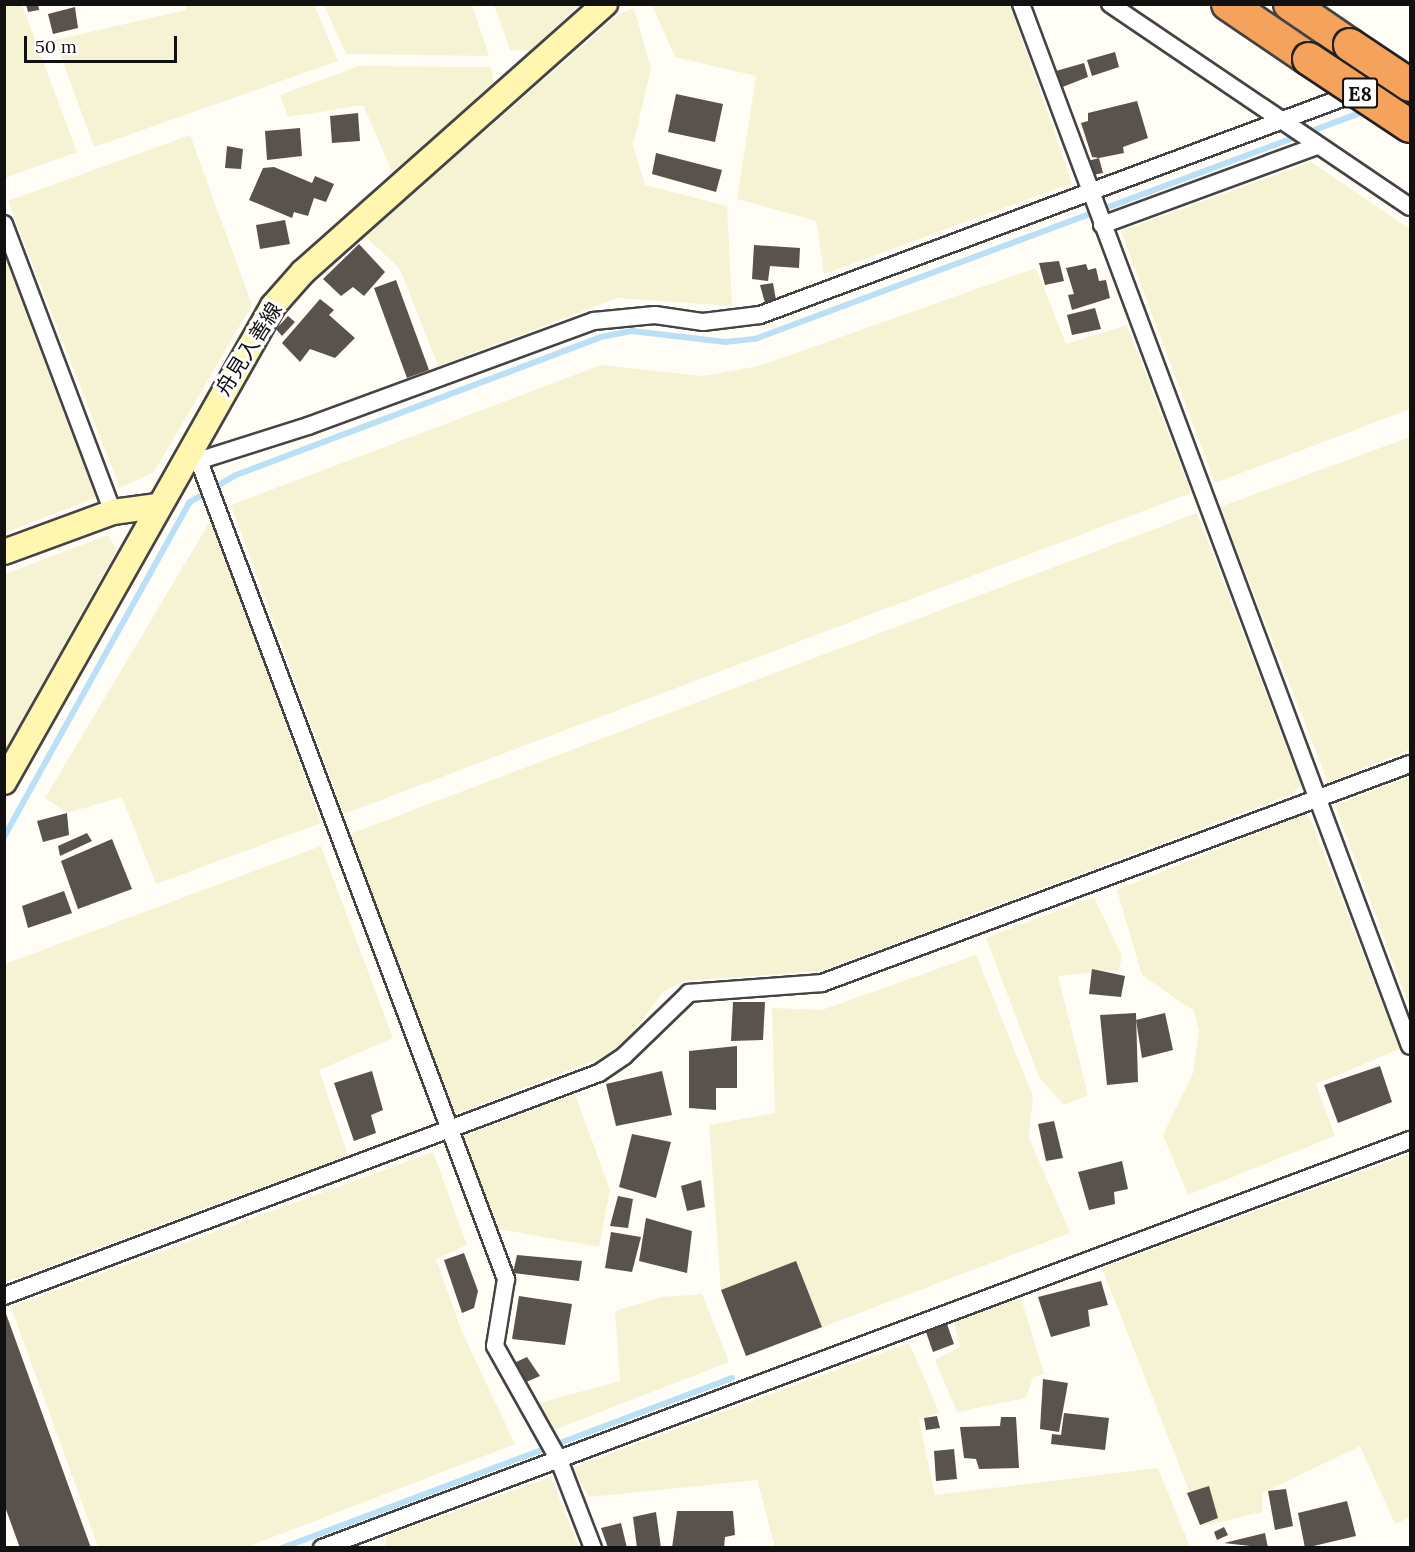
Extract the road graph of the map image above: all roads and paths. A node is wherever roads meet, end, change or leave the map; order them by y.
1 (605, 4) edge
2 (1020, 4) edge
3 (1110, 4) edge
4 (1228, 4) edge
5 (1290, 4) edge
6 (1410, 72) edge
7 (1410, 84) edge
8 (1281, 122) junction
9 (1410, 126) edge
10 (1317, 146) junction
11 (1090, 192) junction
12 (1410, 207) edge
13 (4, 224) edge
14 (1102, 225) junction
15 (190, 463) junction
16 (156, 506) junction
17 (113, 512) junction
18 (4, 552) edge
19 (1410, 764) edge
20 (4, 782) edge
21 (1316, 799) junction
22 (1410, 1046) edge
23 (449, 1130) junction
24 (1410, 1140) edge
25 (4, 1296) edge
26 (559, 1460) junction
27 (322, 1548) edge
28 (593, 1548) edge

1 - 15 main road, 舟見入善線
2 - 11 street
3 - 8 street
4 - 9 highway, E8, bridge
5 - 7 highway, E8, bridge
6 - 8 street
8 - 10 street
8 - 11 street
10 - 12 street
10 - 14 street
11 - 14 street
11 - 15 street
13 - 17 street
14 - 21 street
15 - 16 main road, 舟見入善線
15 - 23 street
16 - 17 main road
16 - 20 main road, 舟見入善線
17 - 18 main road
19 - 21 street
21 - 22 street
21 - 23 street
23 - 25 street
23 - 26 street
24 - 26 street
26 - 27 street
26 - 28 street

